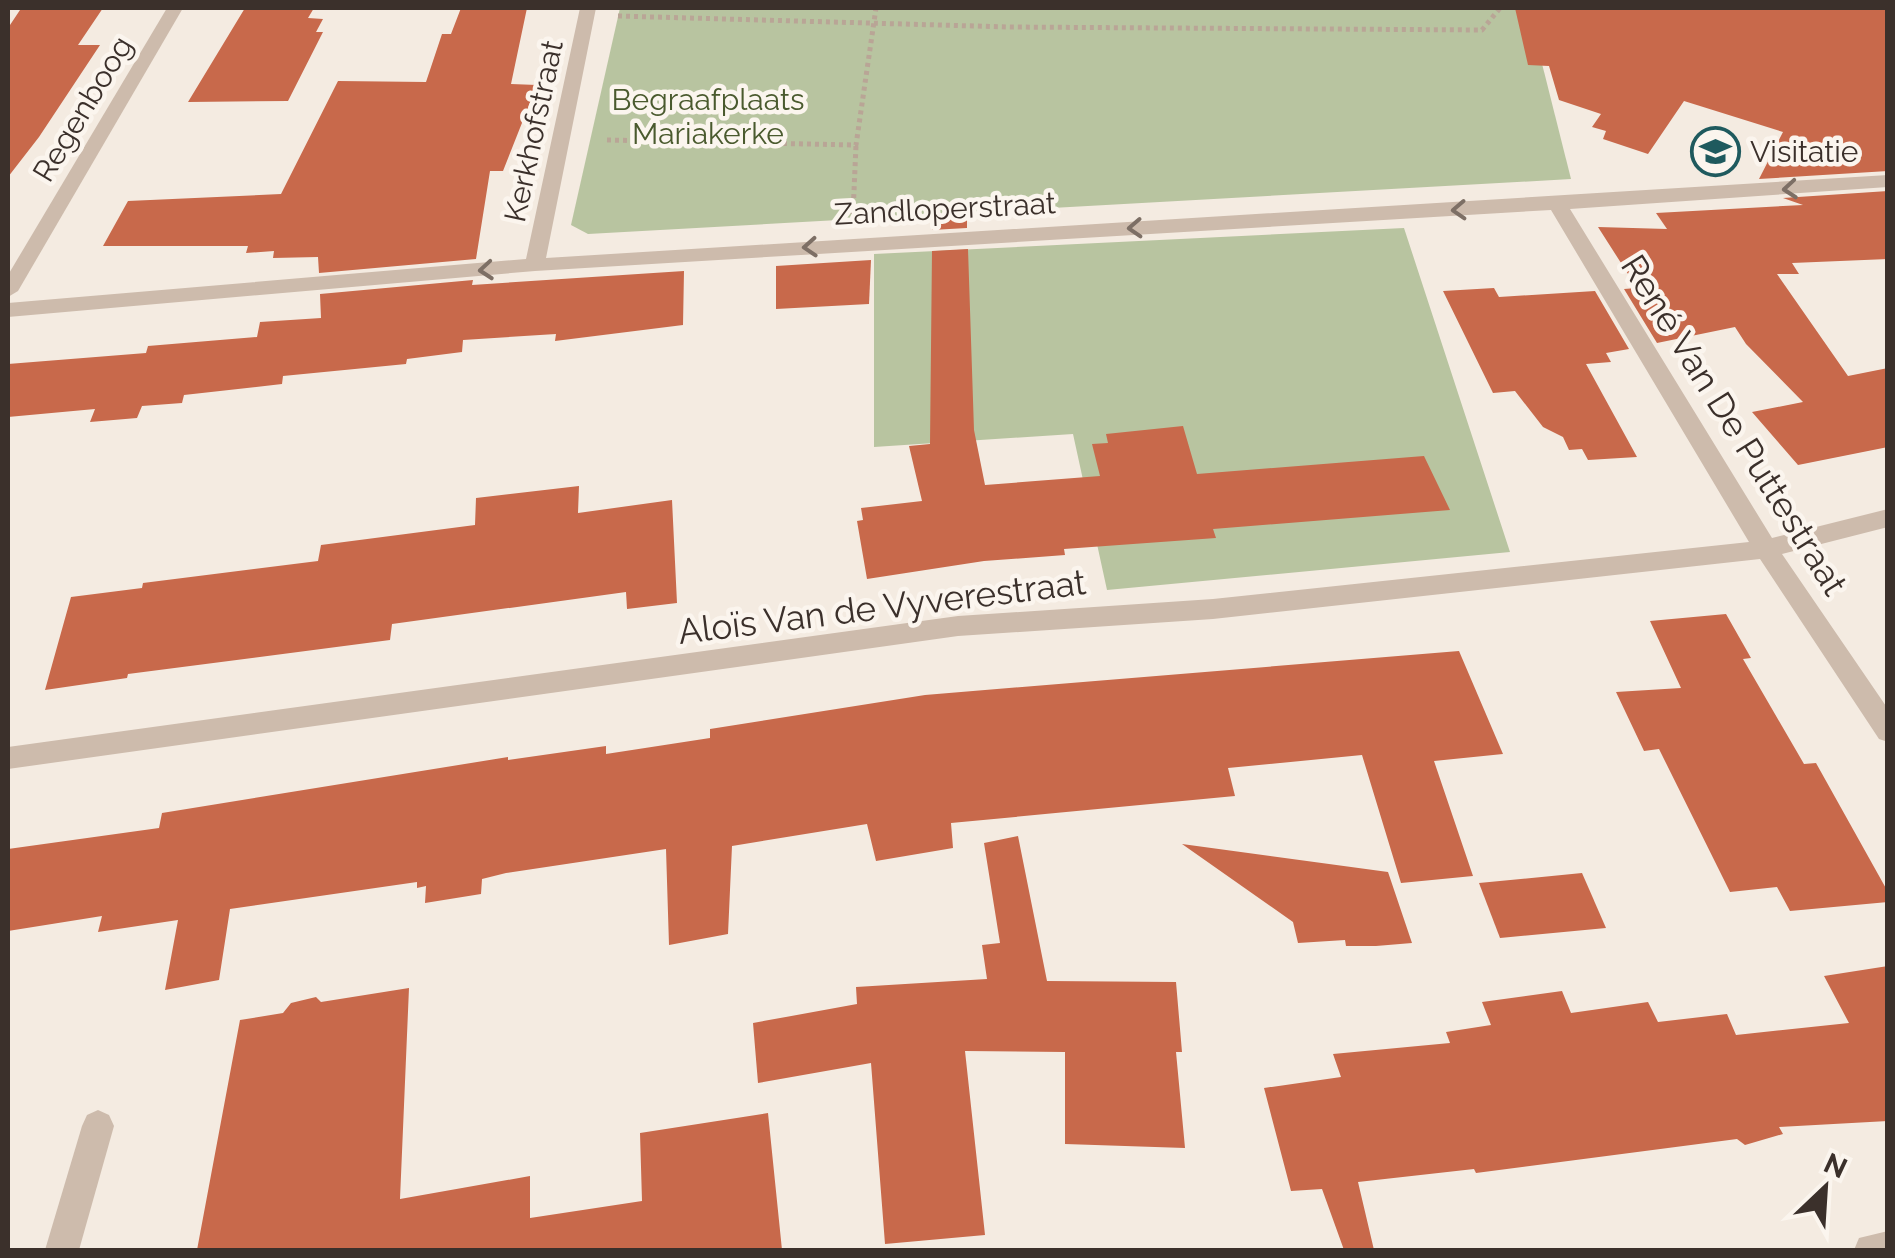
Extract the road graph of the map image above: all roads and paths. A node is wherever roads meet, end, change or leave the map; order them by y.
1 (175, 8) edge
2 (876, 8) edge
3 (1500, 8) edge
4 (587, 11) edge
5 (874, 23) junction
6 (607, 140) dead end
7 (856, 145) junction
8 (1888, 181) edge
9 (1556, 204) junction
10 (854, 244) junction
11 (535, 265) junction
12 (8, 290) edge
13 (8, 310) edge
14 (1888, 518) edge
15 (1766, 549) junction
16 (1888, 731) edge
17 (8, 758) edge
18 (98, 1126) dead end
19 (1888, 1248) edge
20 (62, 1250) edge
21 (1871, 1250) edge

1 - 12 street, Regenboog
2 - 5 path
3 - 5 path
4 - 5 path
4 - 11 street, Kerkhofstraat
5 - 7 path
6 - 7 path
7 - 10 path
8 -> 9 street, Zandloperstraat
9 -> 10 street, Zandloperstraat
9 - 15 street, René Van De Puttestraat
10 -> 11 street, Zandloperstraat
11 -> 13 street, Zandloperstraat
14 - 15 street, Aloïs Van de Vyverestraat
15 - 16 street, René Van De Puttestraat
15 - 17 street, Aloïs Van de Vyverestraat
18 - 20 street
19 - 21 street

